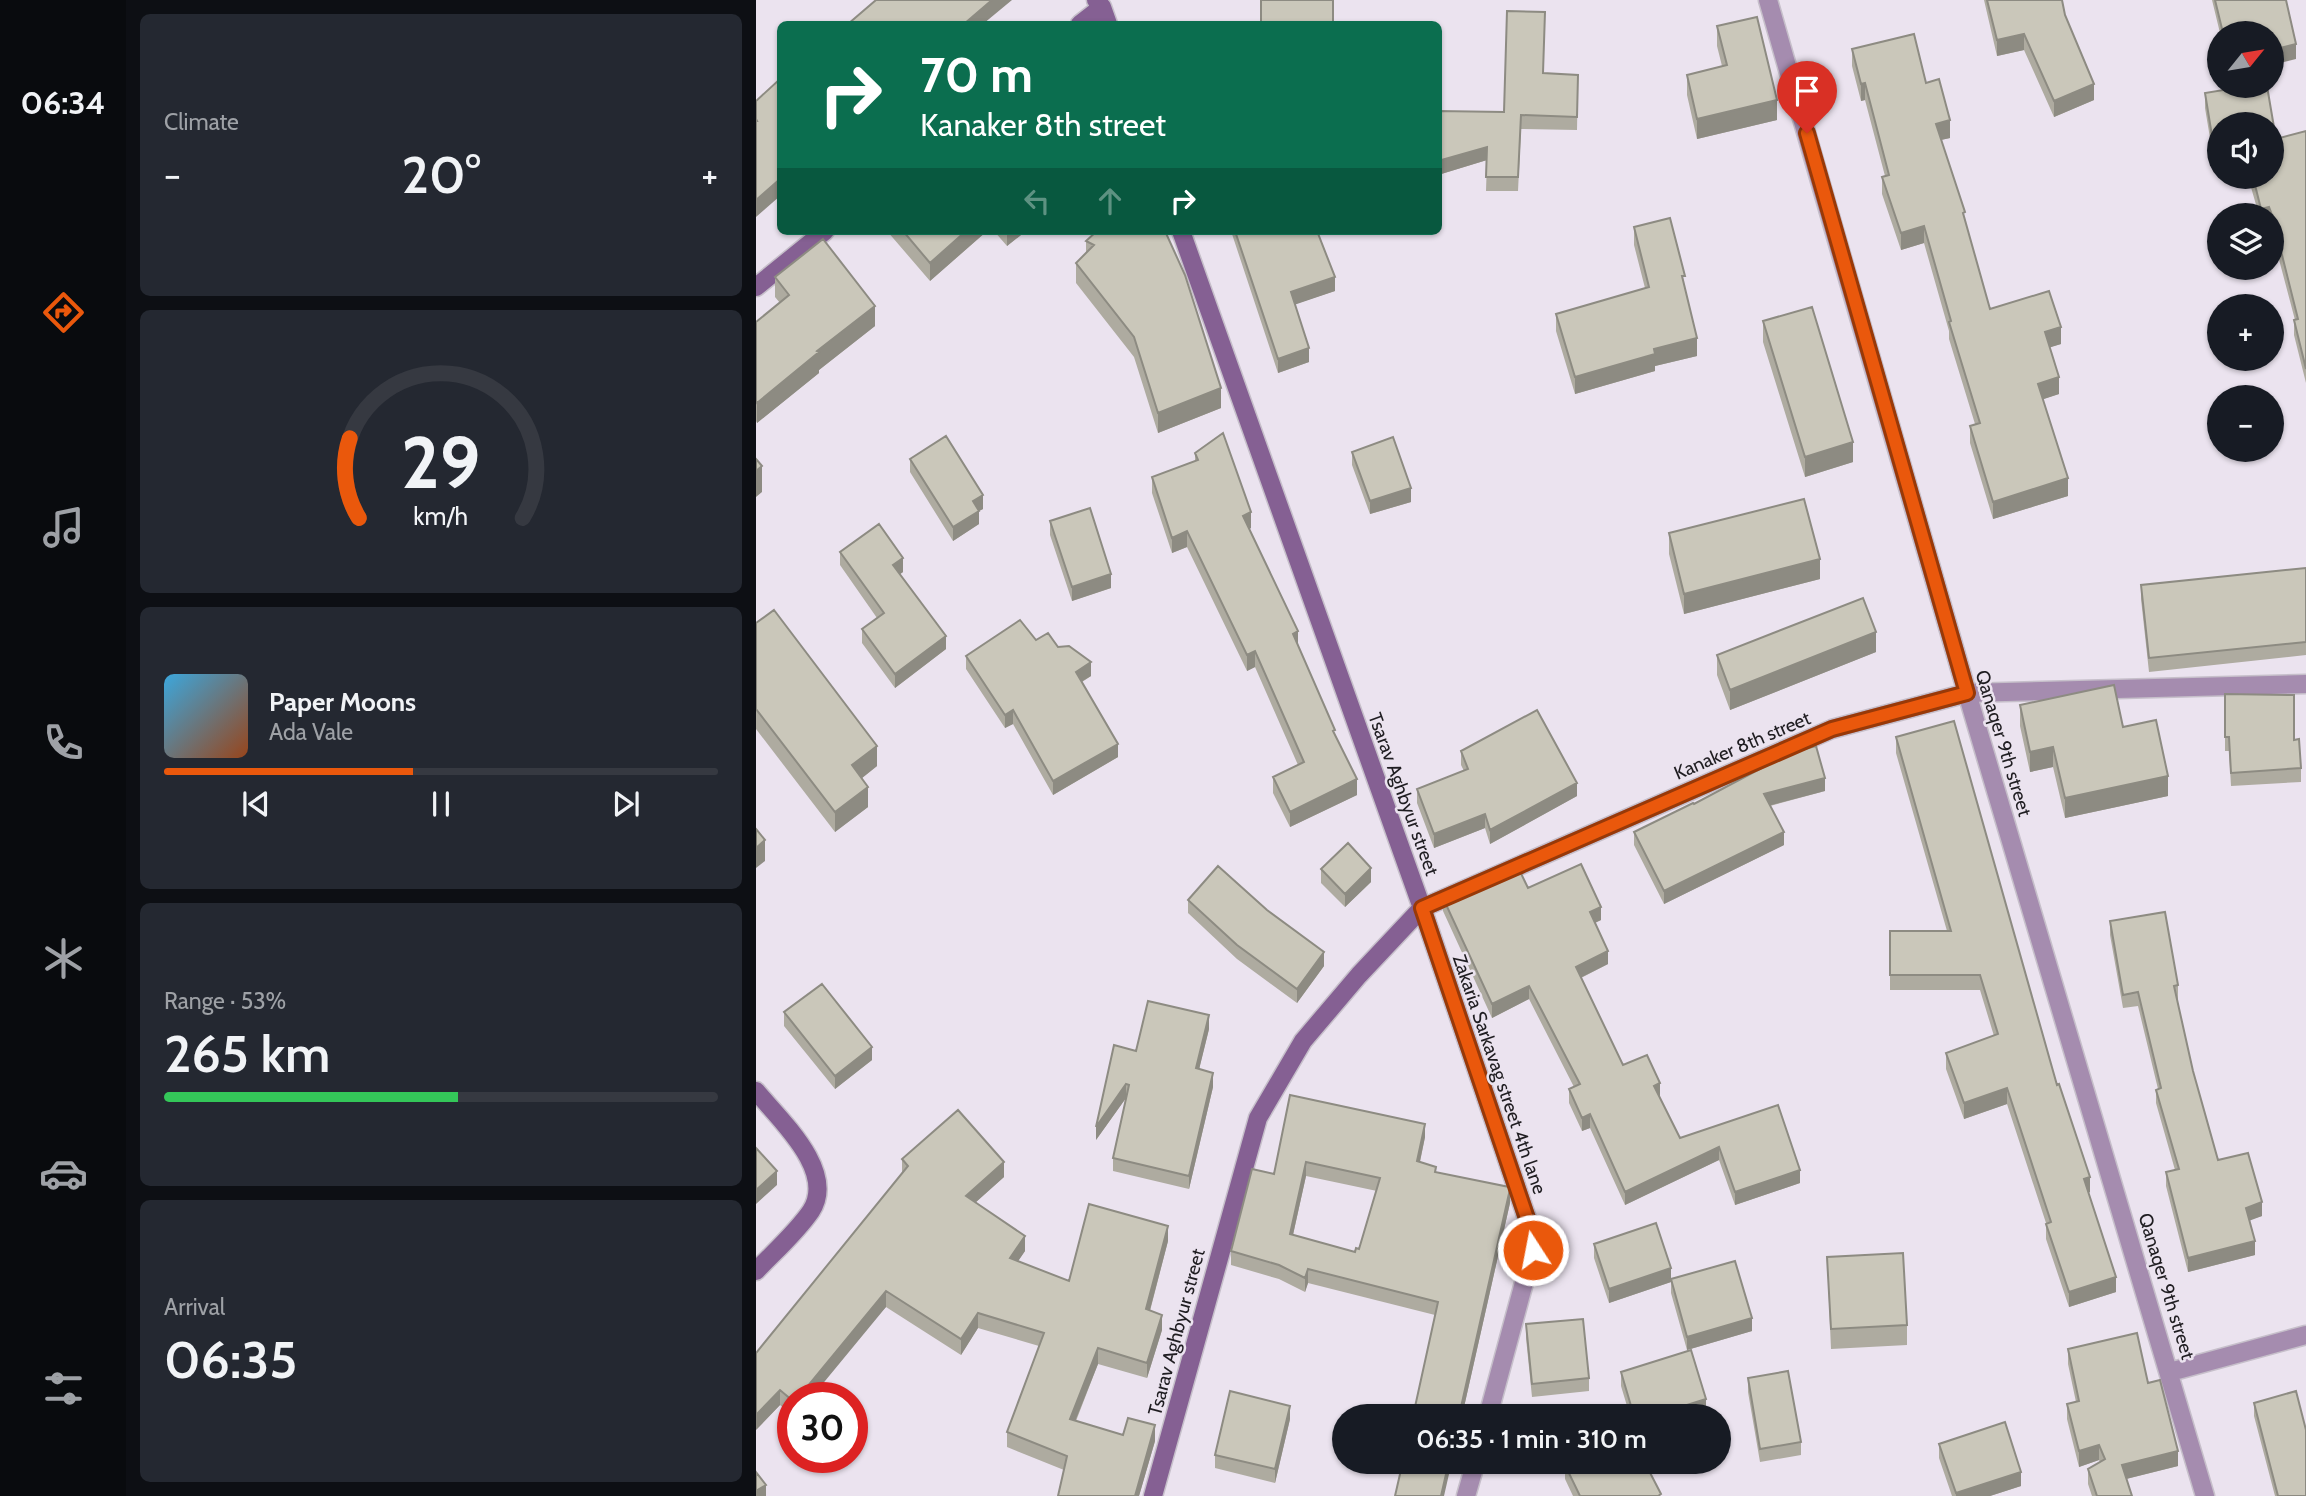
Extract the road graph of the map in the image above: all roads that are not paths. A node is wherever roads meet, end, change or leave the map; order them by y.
1 (1768, 0) edge
2 (1105, 8) edge
3 (1085, 21) edge
4 (820, 235) edge
5 (1182, 235) edge
6 (756, 287) edge
7 (2306, 684) edge
8 (1967, 693) junction
9 (1422, 908) junction
10 (756, 1091) edge
11 (756, 1271) edge
12 (2306, 1335) edge
13 (2171, 1373) junction
14 (1491, 1404) edge
15 (1472, 1474) edge
16 (1153, 1496) edge
17 (1466, 1496) edge
18 (2205, 1496) edge

1 - 8 street, Qanaqer 9th street
2 - 3 street
4 - 6 street
5 - 9 street, Tsarav Aghbyur street
7 - 8 street, Kanaker 8th street
8 - 9 street, Kanaker 8th street
8 - 13 street, Qanaqer 9th street
9 - 14 street, Zakaria Sarkavag street 4th lane
9 - 16 street, Tsarav Aghbyur street
10 - 11 street
12 - 13 street
13 - 18 street, Qanaqer 9th street
15 - 17 street

